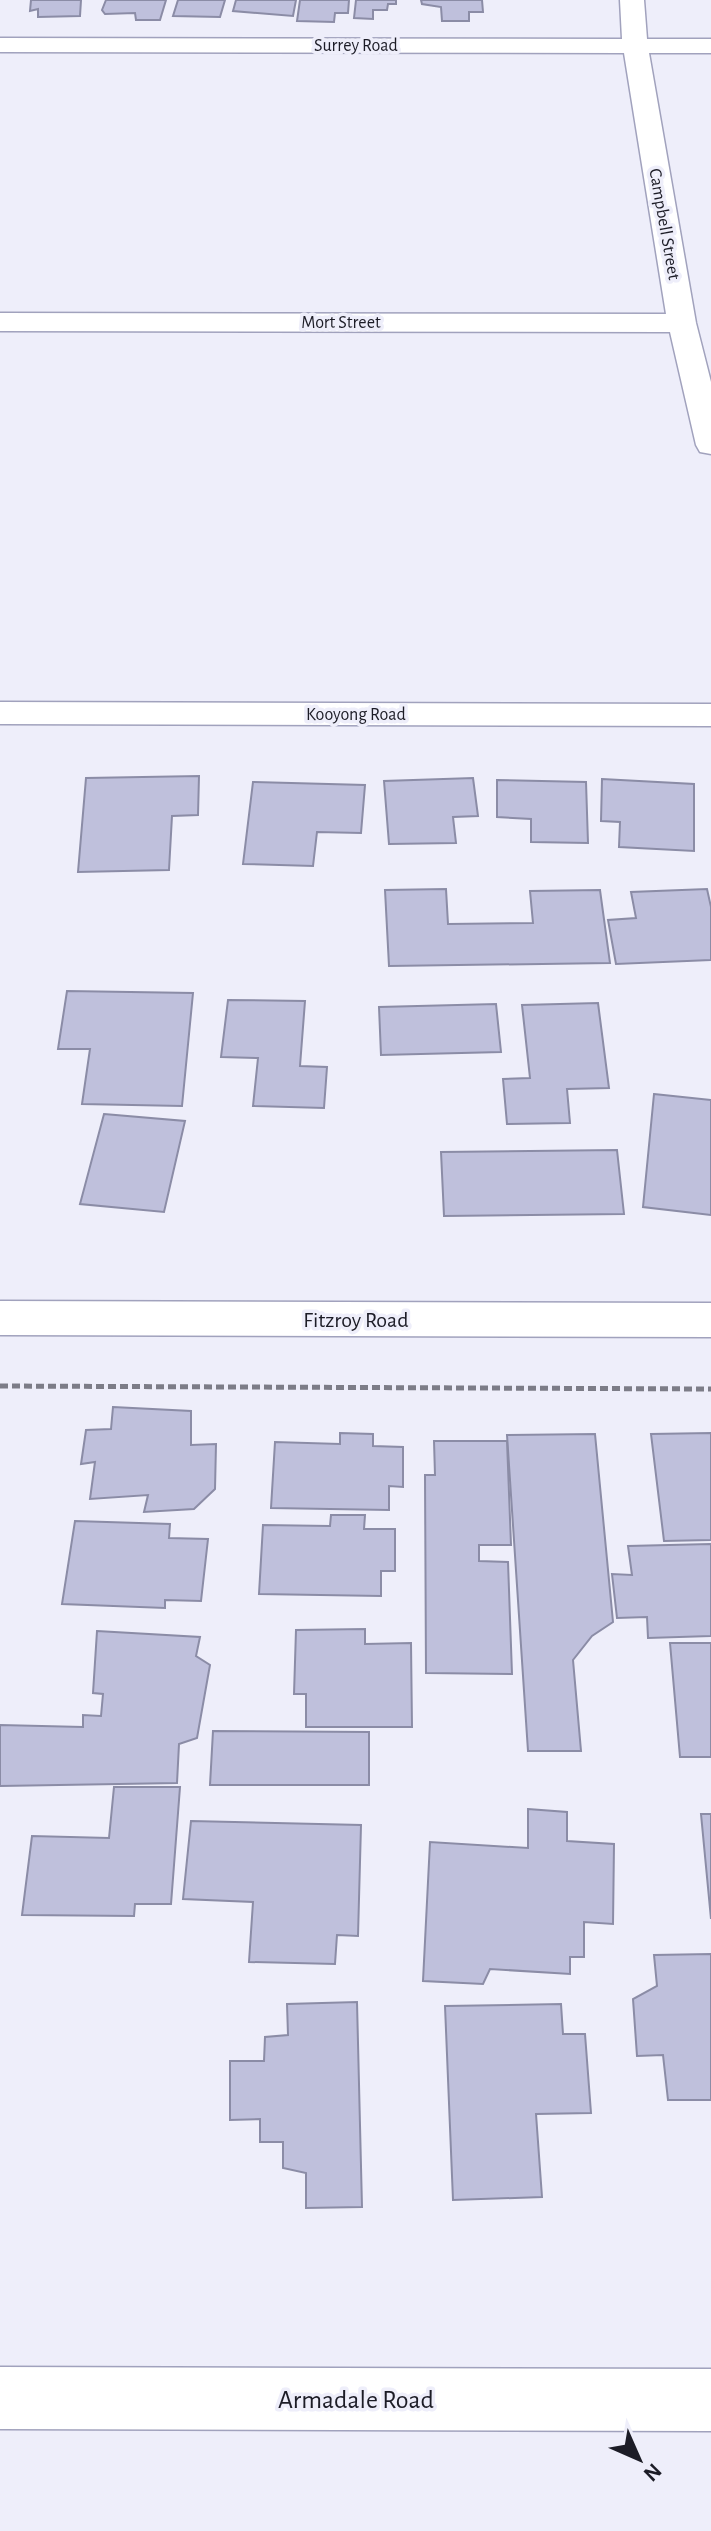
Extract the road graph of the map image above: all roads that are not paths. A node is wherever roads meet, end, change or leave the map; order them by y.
1 (632, 0) edge
2 (0, 45) edge
3 (635, 45) junction
4 (711, 46) edge
5 (0, 322) edge
6 (682, 323) junction
7 (711, 445) edge
8 (0, 713) edge
9 (711, 715) edge
10 (0, 1318) edge
11 (711, 1320) edge
12 (0, 2398) edge
13 (711, 2400) edge

1 - 3 street, Campbell Street
2 - 3 street, Surrey Road
3 - 4 street, Surrey Road
3 - 6 street, Campbell Street
5 - 6 street, Mort Street
6 - 7 street, Campbell Street
8 - 9 street, Kooyong Road
10 - 11 street, Fitzroy Road
12 - 13 street, Armadale Road

